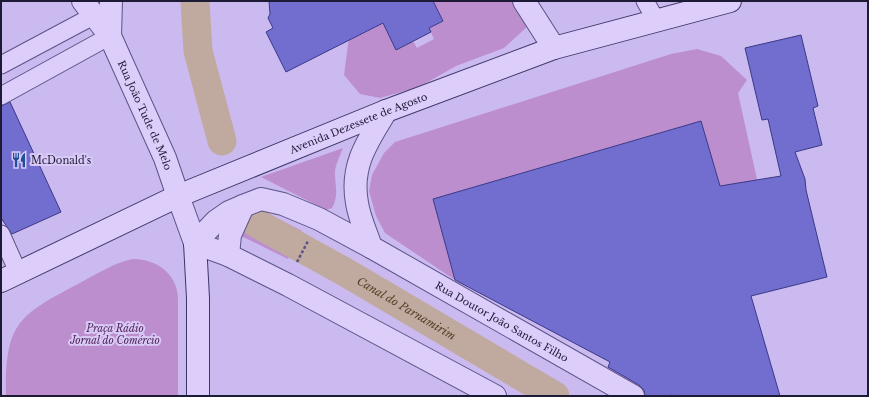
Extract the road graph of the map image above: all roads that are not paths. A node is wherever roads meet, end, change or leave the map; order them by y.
1 (111, 1) edge
2 (524, 1) edge
3 (645, 1) edge
4 (730, 1) edge
5 (88, 8) edge
6 (656, 20) junction
7 (110, 36) junction
8 (554, 48) junction
9 (1, 65) edge
10 (1, 96) edge
11 (386, 111) junction
12 (178, 196) junction
13 (243, 206) junction
14 (1, 234) edge
15 (195, 243) junction
16 (371, 247) junction
17 (228, 255) junction
18 (9, 276) edge
19 (198, 396) edge
20 (495, 396) edge
21 (633, 396) edge

1 - 7 street
2 - 8 street
3 - 6 lane
4 - 6 street, Avenida Dezessete de Agosto
5 - 7 street
5 - 9 lane
6 - 8 street, Avenida Dezessete de Agosto
7 - 10 lane
7 - 12 street, Rua João Tude de Melo
8 - 11 street, Avenida Dezessete de Agosto
11 - 12 street, Avenida Dezessete de Agosto
11 - 16 street
12 - 15 street
12 - 18 street, Avenida Dezessete de Agosto
13 - 15 street, Rua Doutor João Santos Filho
13 - 16 street, Rua Doutor João Santos Filho
13 - 17 street
14 - 18 lane
15 - 17 street
15 - 19 street
16 - 21 street, Rua Doutor João Santos Filho
17 - 20 street

